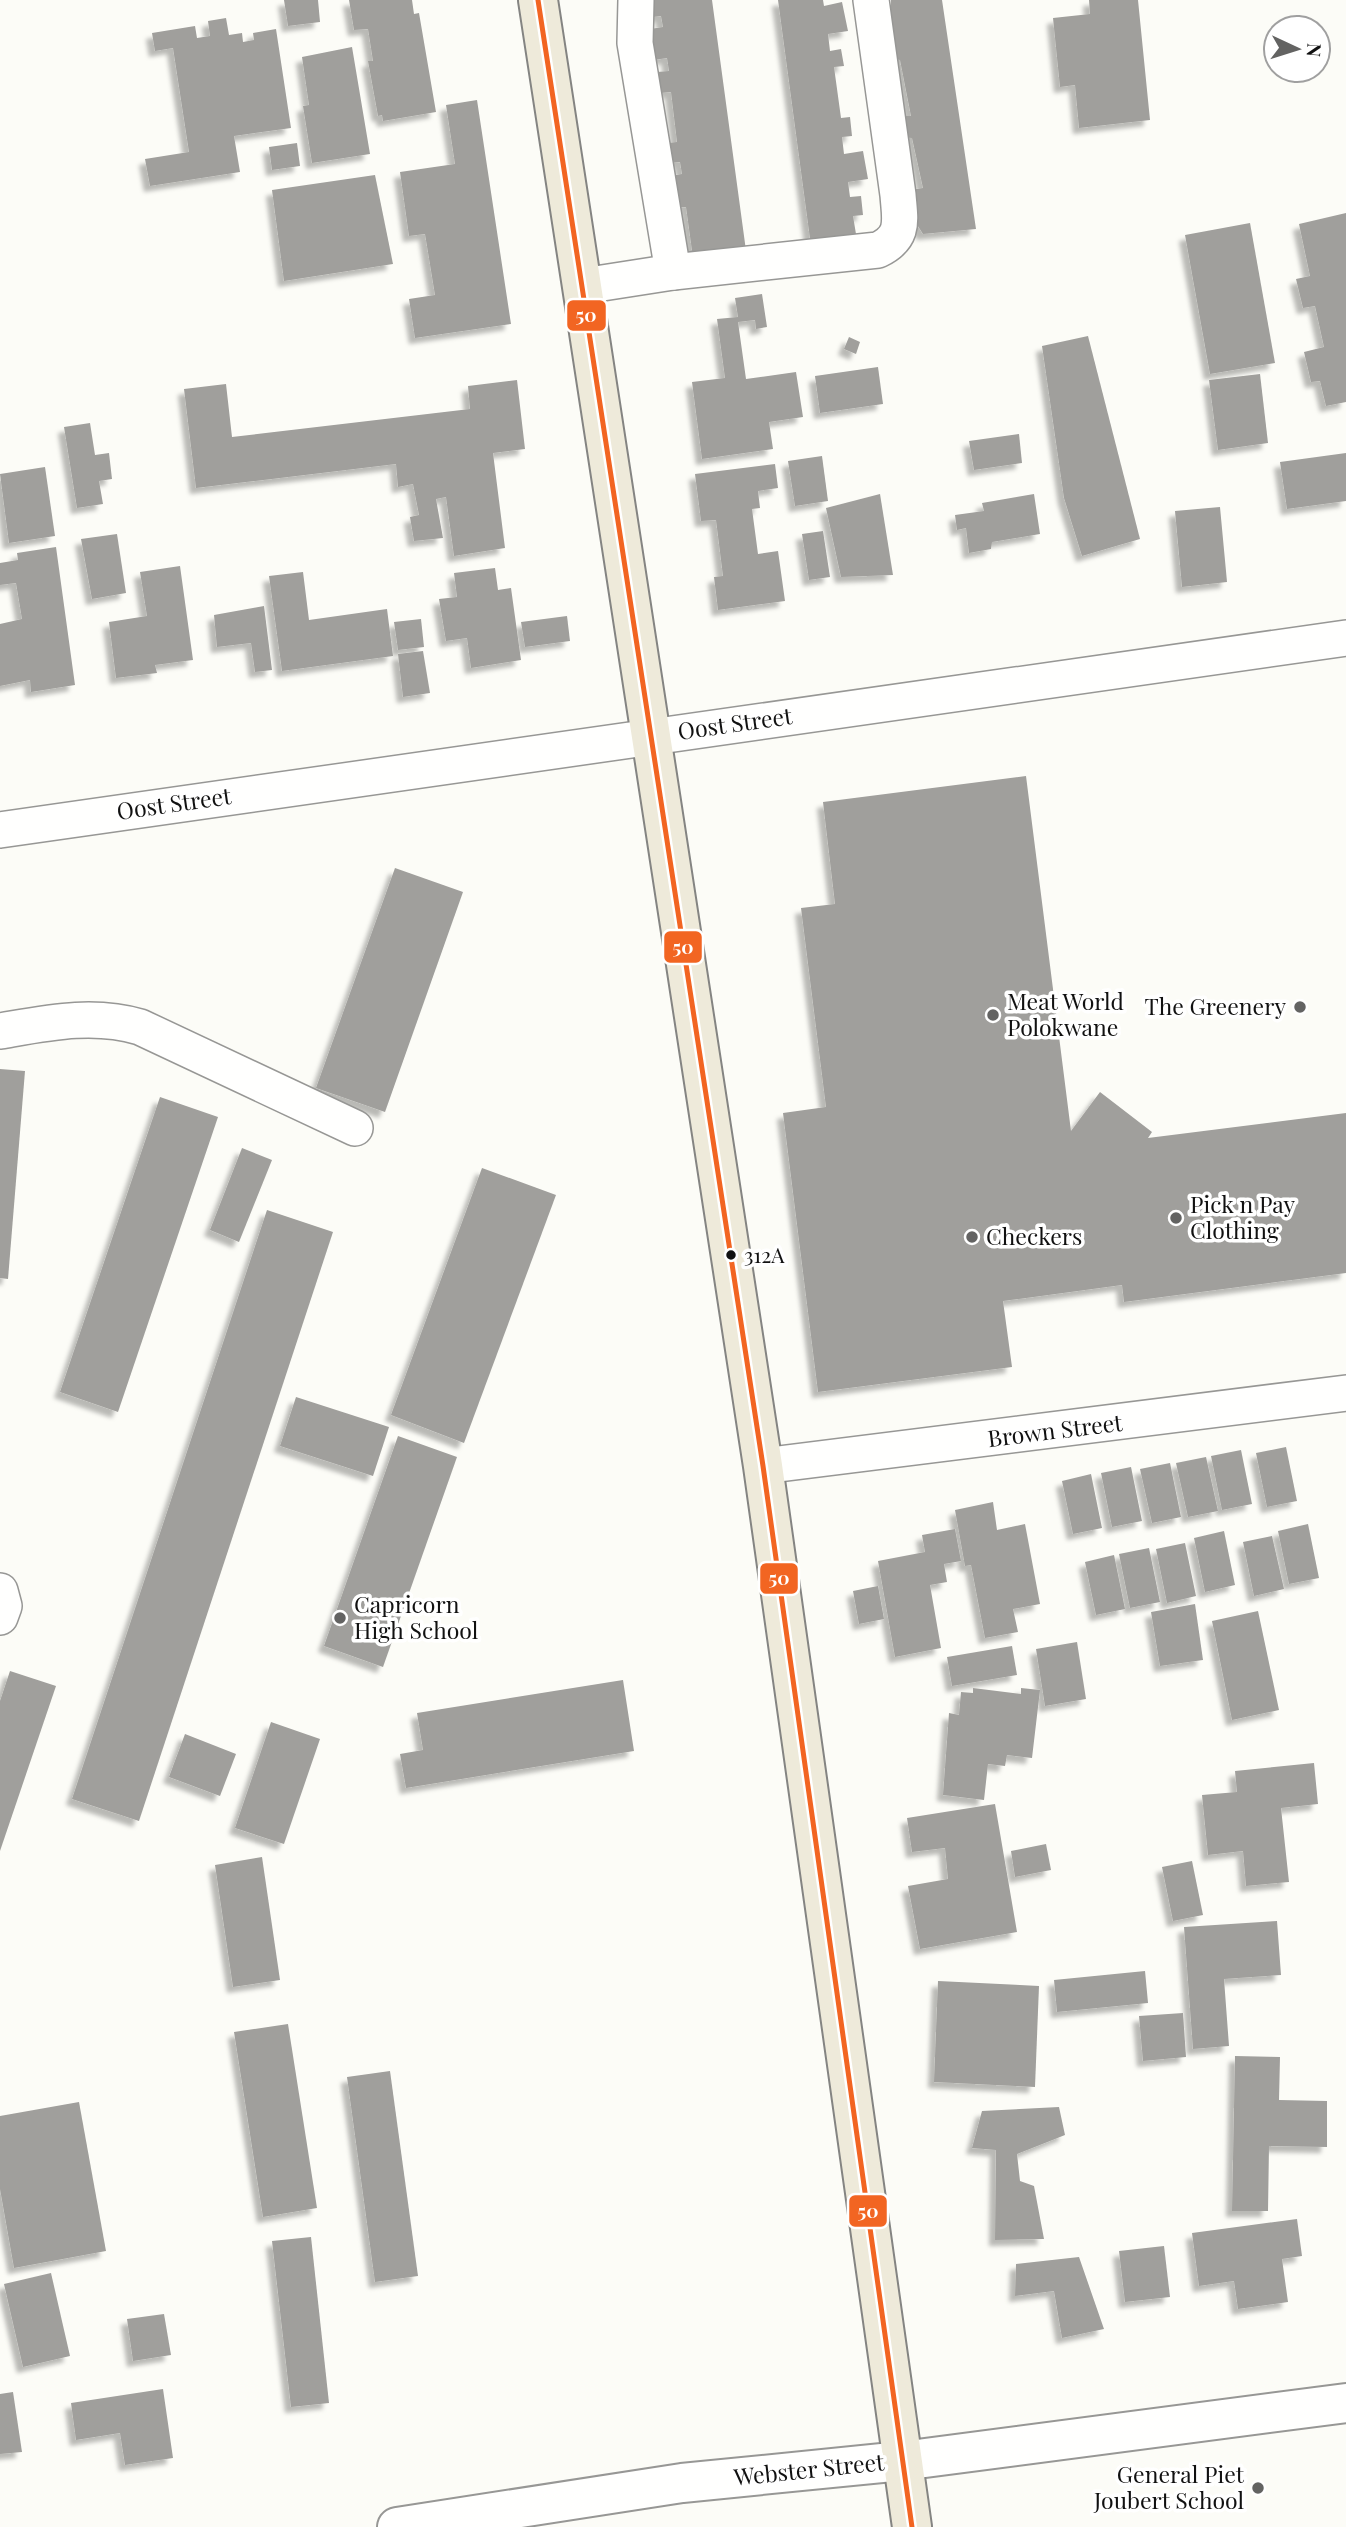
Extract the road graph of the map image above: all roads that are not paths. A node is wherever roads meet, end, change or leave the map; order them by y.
1 (538, 0) edge
2 (636, 0) edge
3 (871, 0) edge
4 (673, 272) junction
5 (583, 286) junction
6 (1346, 638) edge
7 (652, 735) junction
8 (0, 830) edge
9 (0, 1031) edge
10 (355, 1128) dead end
11 (1346, 1393) edge
12 (763, 1466) junction
13 (0, 1591) edge
14 (0, 1617) edge
15 (1346, 2403) edge
16 (902, 2461) junction
17 (397, 2527) edge
18 (912, 2527) edge

1 - 5 main road
2 - 4 street
3 - 4 street
4 - 5 street
5 - 7 main road
6 - 7 street, Oost Street
7 - 8 street, Oost Street
7 - 12 main road
9 - 10 street
11 - 12 street, Brown Street
12 - 16 main road
13 - 14 street
15 - 16 street, Webster Street
16 - 17 street, Webster Street
16 - 18 main road

